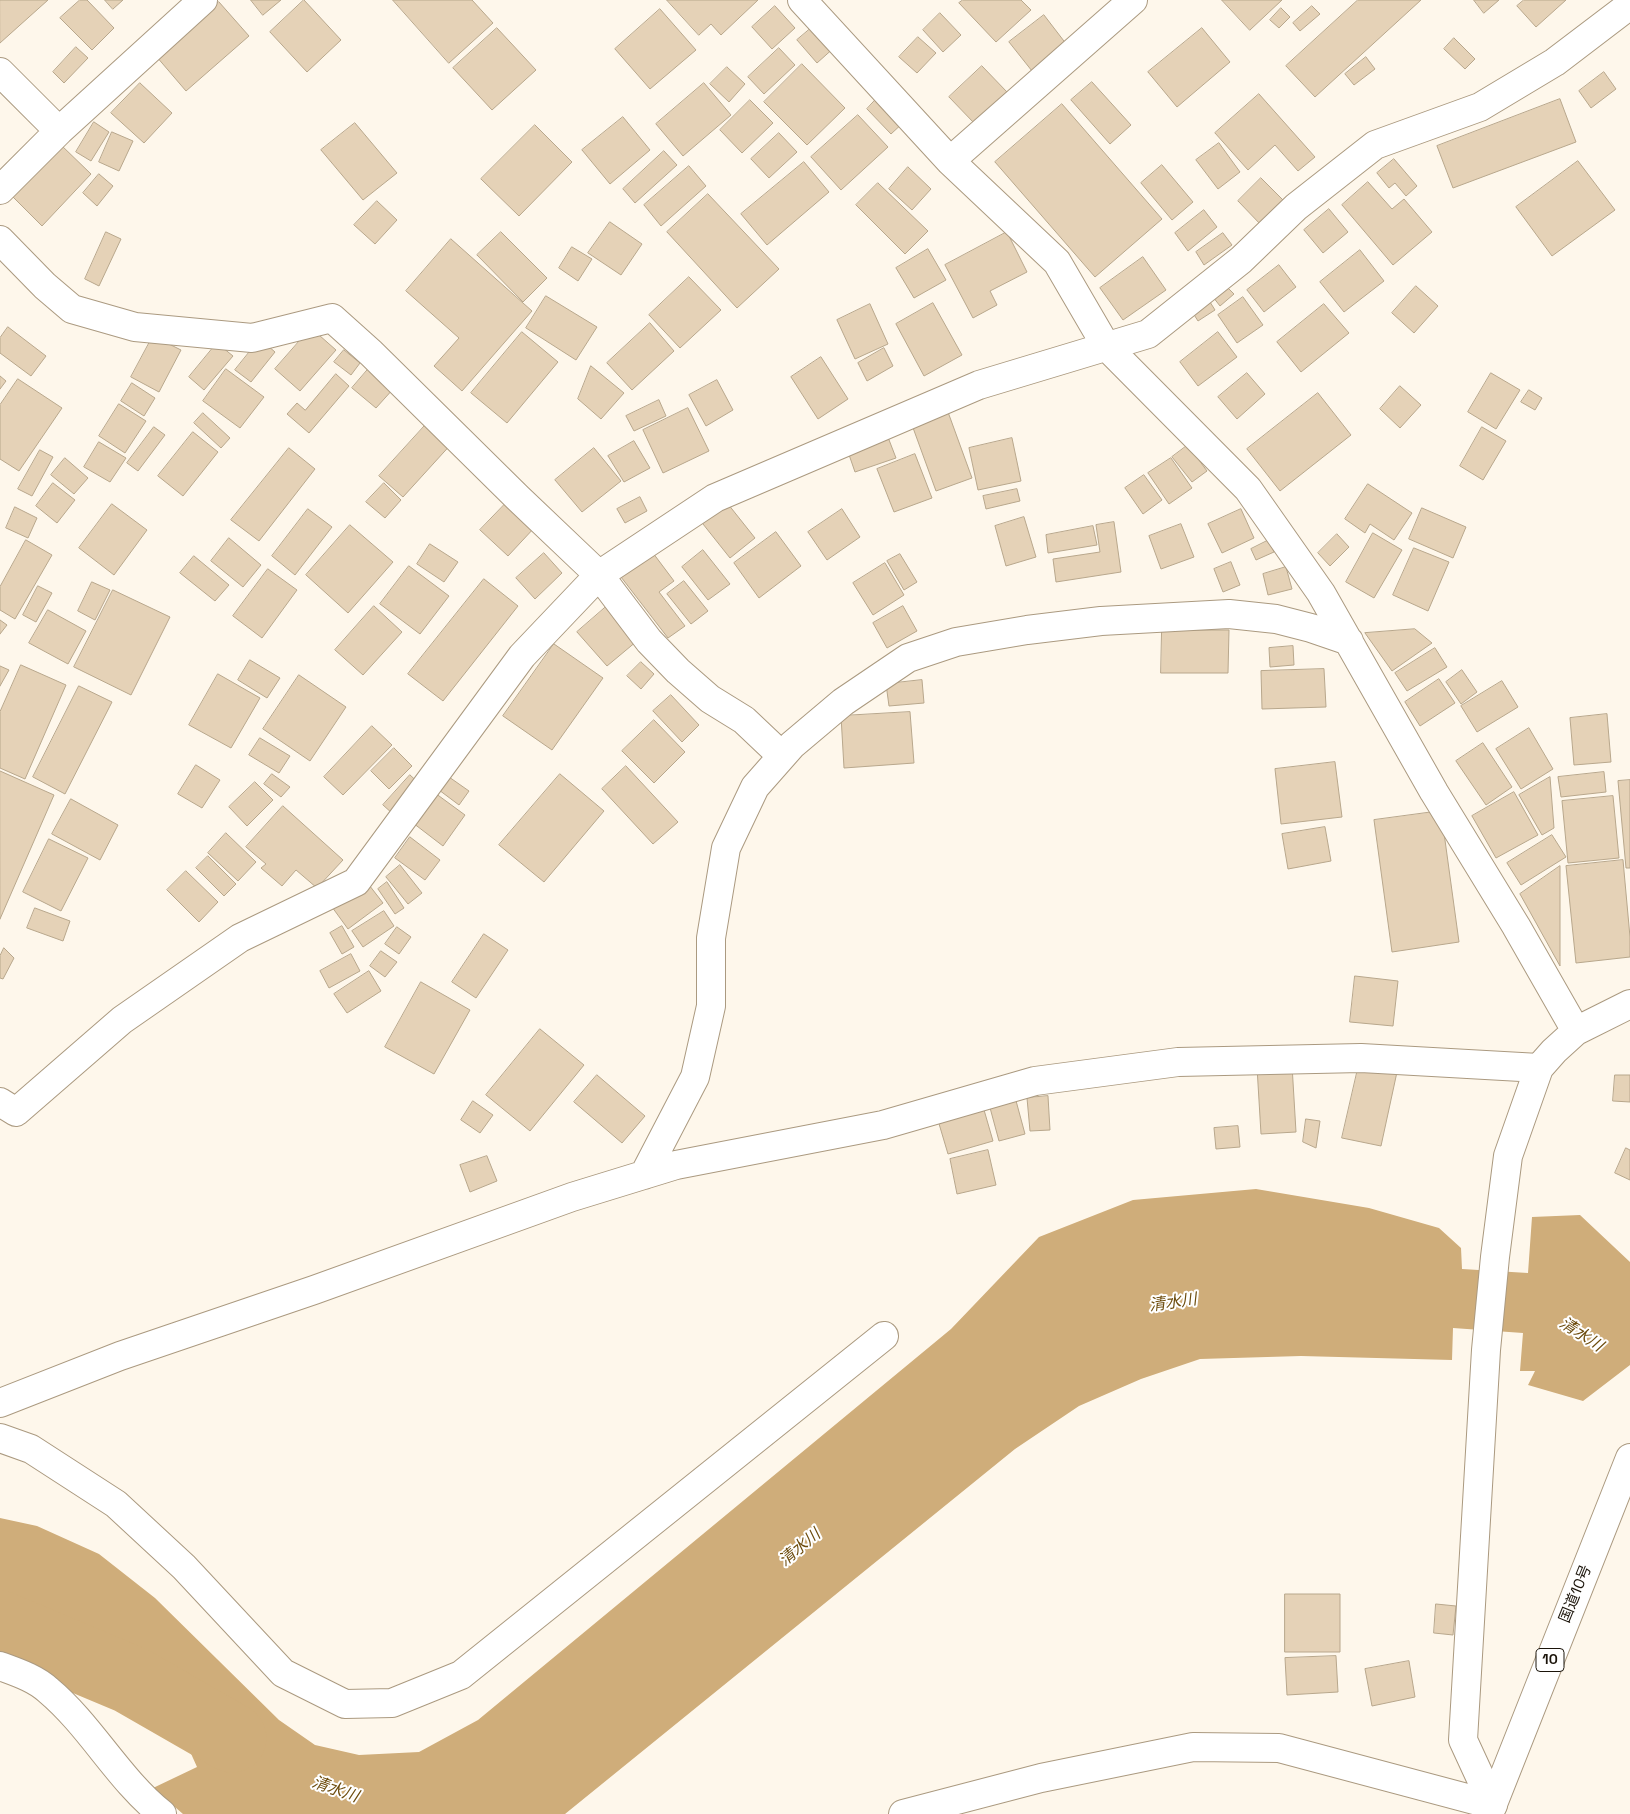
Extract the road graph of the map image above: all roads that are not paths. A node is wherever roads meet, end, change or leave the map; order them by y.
1 (203, 0) edge
2 (802, 0) edge
3 (1133, 0) edge
4 (1630, 5) edge
5 (0, 72) edge
6 (59, 131) junction
7 (950, 161) junction
8 (0, 190) edge
9 (0, 240) edge
10 (1106, 346) junction
11 (599, 575) junction
12 (1349, 641) junction
13 (782, 756) junction
14 (1630, 1004) edge
15 (1576, 1031) junction
16 (1539, 1068) junction
17 (0, 1102) edge
18 (644, 1175) junction
19 (884, 1336) dead end
20 (0, 1403) edge
21 (0, 1438) edge
22 (1630, 1458) edge
23 (0, 1666) edge
24 (1491, 1810) edge
25 (162, 1814) edge
26 (903, 1814) edge

1 - 6 main road
2 - 7 main road
3 - 7 main road
4 - 10 main road
5 - 6 main road
6 - 8 main road
7 - 10 main road
9 - 11 main road
10 - 11 main road
10 - 12 main road
11 - 13 main road
11 - 17 main road
12 - 13 main road
12 - 15 main road
13 - 18 main road
14 - 15 main road
15 - 16 main road
16 - 18 main road
16 - 24 main road
18 - 20 main road
19 - 21 main road
22 - 24 main road, 国道10号 / 10
23 - 25 main road
24 - 26 main road

